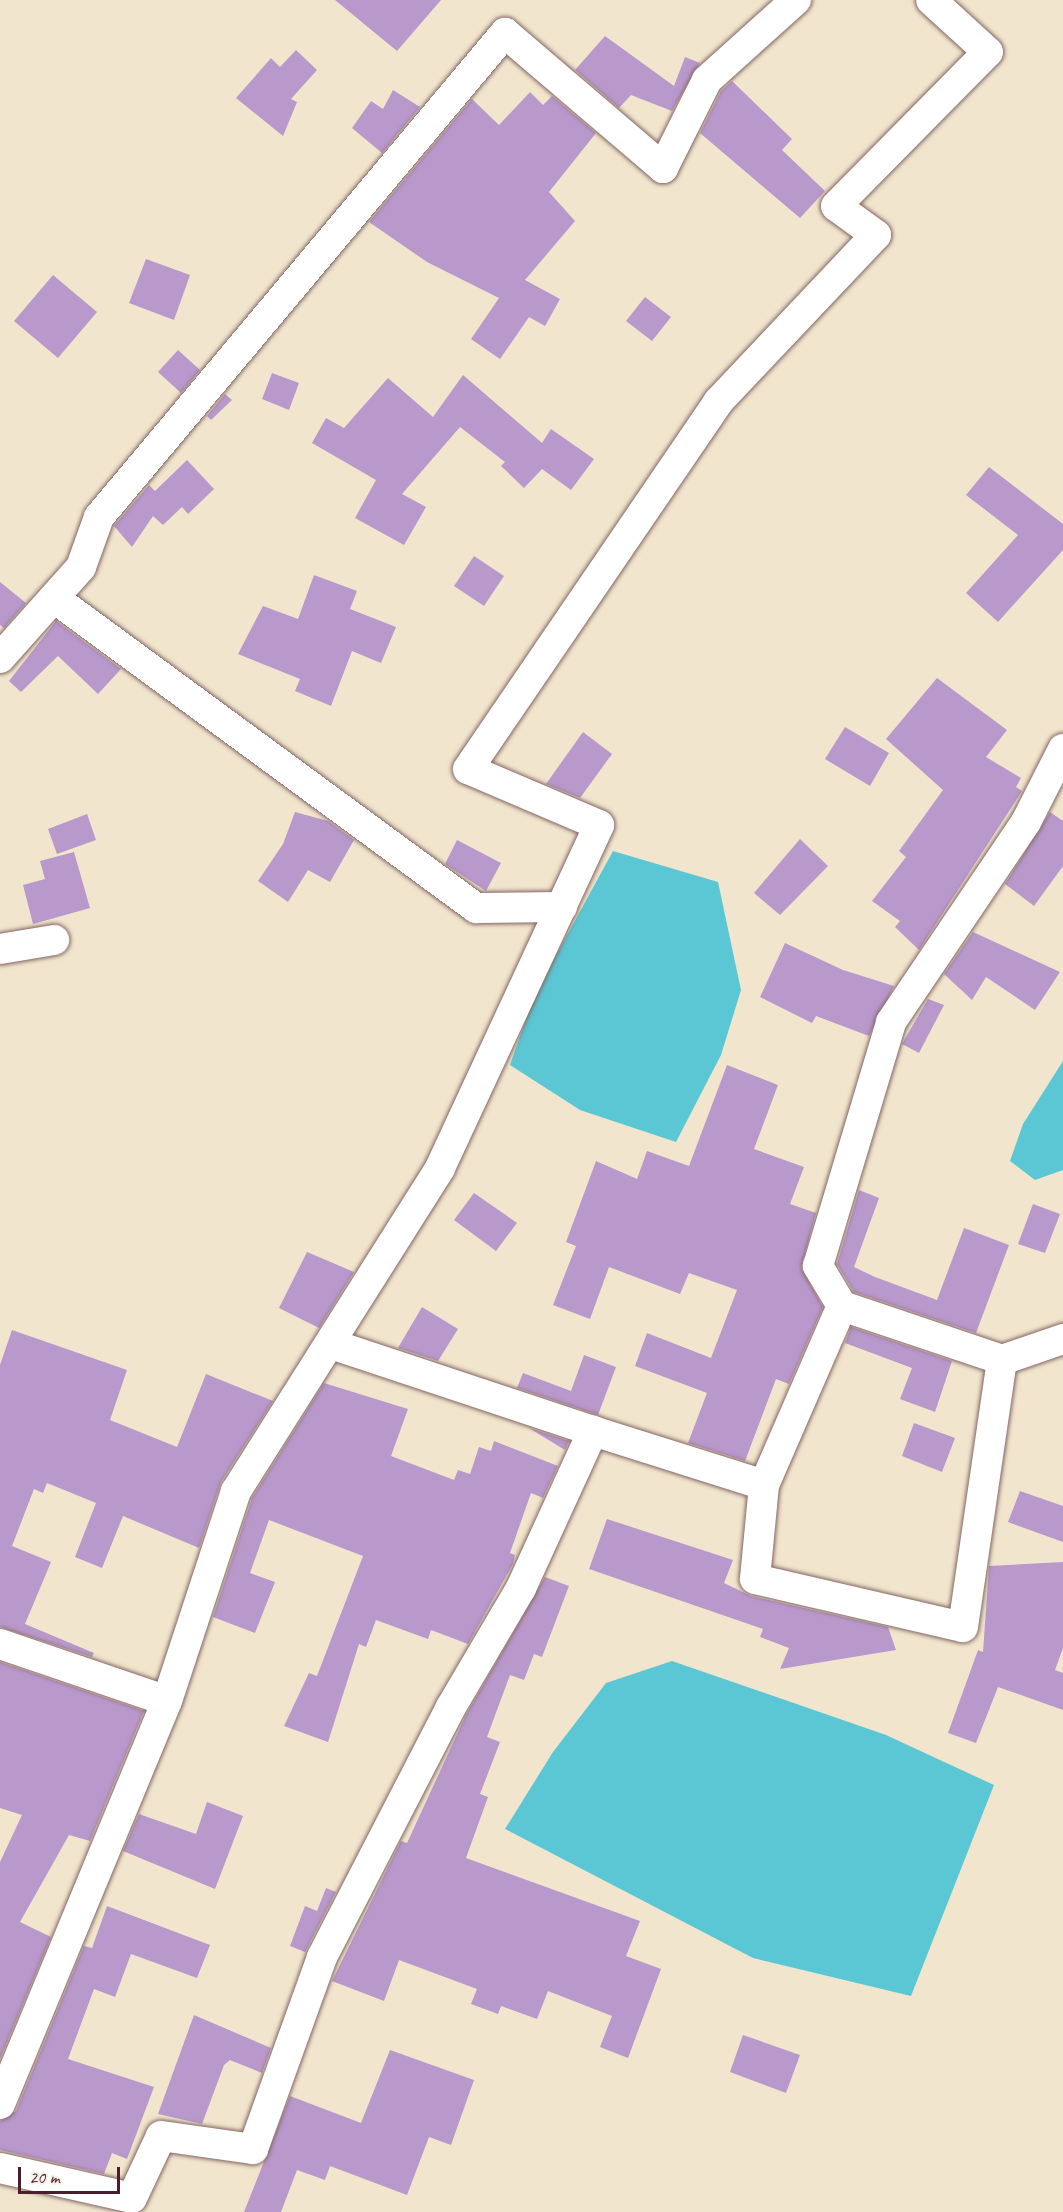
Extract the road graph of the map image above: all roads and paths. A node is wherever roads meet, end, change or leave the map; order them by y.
1 (796, 0) edge
2 (931, 0) edge
3 (54, 598) junction
4 (0, 658) edge
5 (1063, 749) edge
6 (561, 907) junction
7 (54, 940) dead end
8 (0, 949) edge
9 (842, 1306) junction
10 (1063, 1339) edge
11 (331, 1344) junction
12 (1002, 1360) junction
13 (593, 1431) junction
14 (764, 1485) junction
15 (0, 1644) edge
16 (167, 1701) junction
17 (0, 2104) edge
18 (0, 2168) edge

1 - 3 street
2 - 6 street
3 - 4 street
3 - 6 street
5 - 9 street
6 - 11 street
7 - 8 street
9 - 12 street
9 - 14 street
10 - 12 street
11 - 13 street
11 - 16 street
12 - 14 street
13 - 14 street
13 - 18 street
15 - 16 street
16 - 17 street

